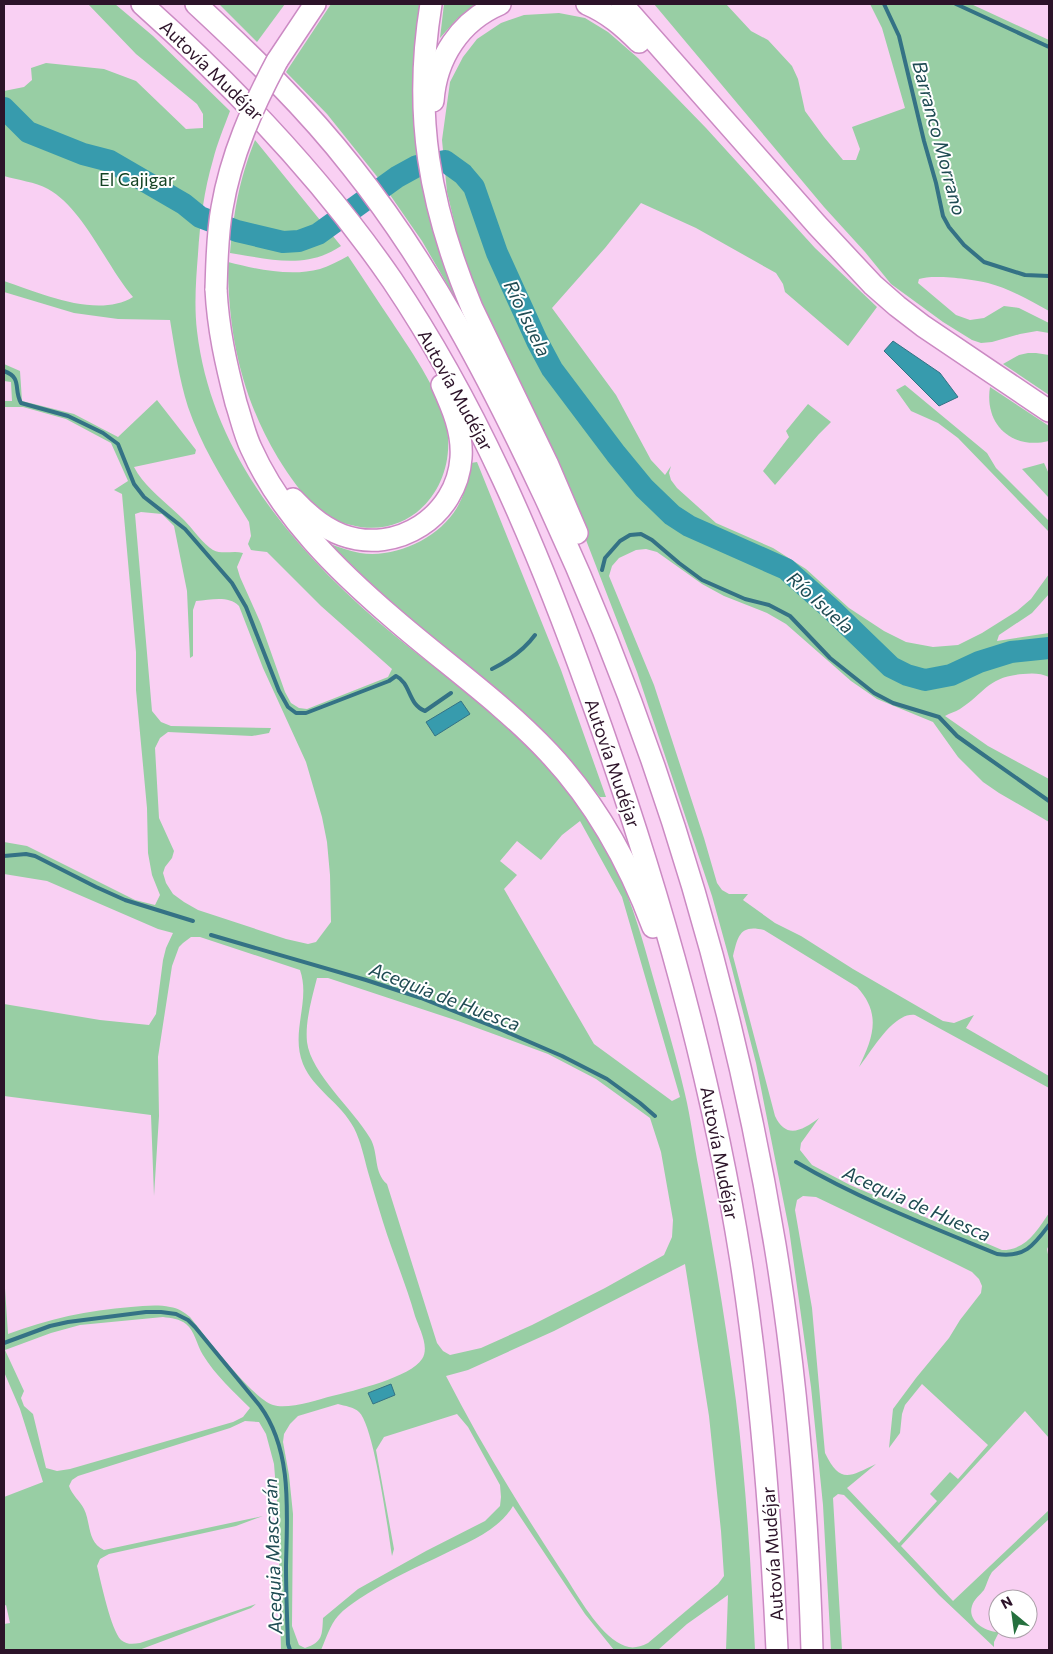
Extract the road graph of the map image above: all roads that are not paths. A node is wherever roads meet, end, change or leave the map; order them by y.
1 (142, 4) edge
2 (196, 4) edge
3 (302, 4) edge
4 (315, 4) edge
5 (431, 4) edge
6 (500, 4) edge
7 (587, 4) edge
8 (622, 4) edge
9 (638, 4) edge
10 (651, 36) junction
11 (277, 61) junction
12 (690, 81) junction
13 (424, 120) junction
14 (393, 282) junction
15 (236, 402) junction
16 (1049, 411) edge
17 (623, 683) junction
18 (702, 1066) junction
19 (811, 1599) junction
20 (777, 1650) edge
21 (812, 1650) edge
22 (823, 1650) edge

1 - 14 highway, Autovía Mudéjar
2 - 17 highway, Autovía Mudéjar
3 - 11 highway
4 - 11 highway
5 - 13 highway
6 - 13 highway
7 - 12 highway
8 - 10 highway
9 - 10 highway
10 - 12 highway
11 - 15 highway, bridge
12 - 16 highway
13 - 17 highway
14 - 15 highway
14 - 18 highway, Autovía Mudéjar
15 - 18 highway
17 - 19 highway, Autovía Mudéjar
18 - 20 highway, Autovía Mudéjar
19 - 21 highway, Autovía Mudéjar
19 - 22 highway

